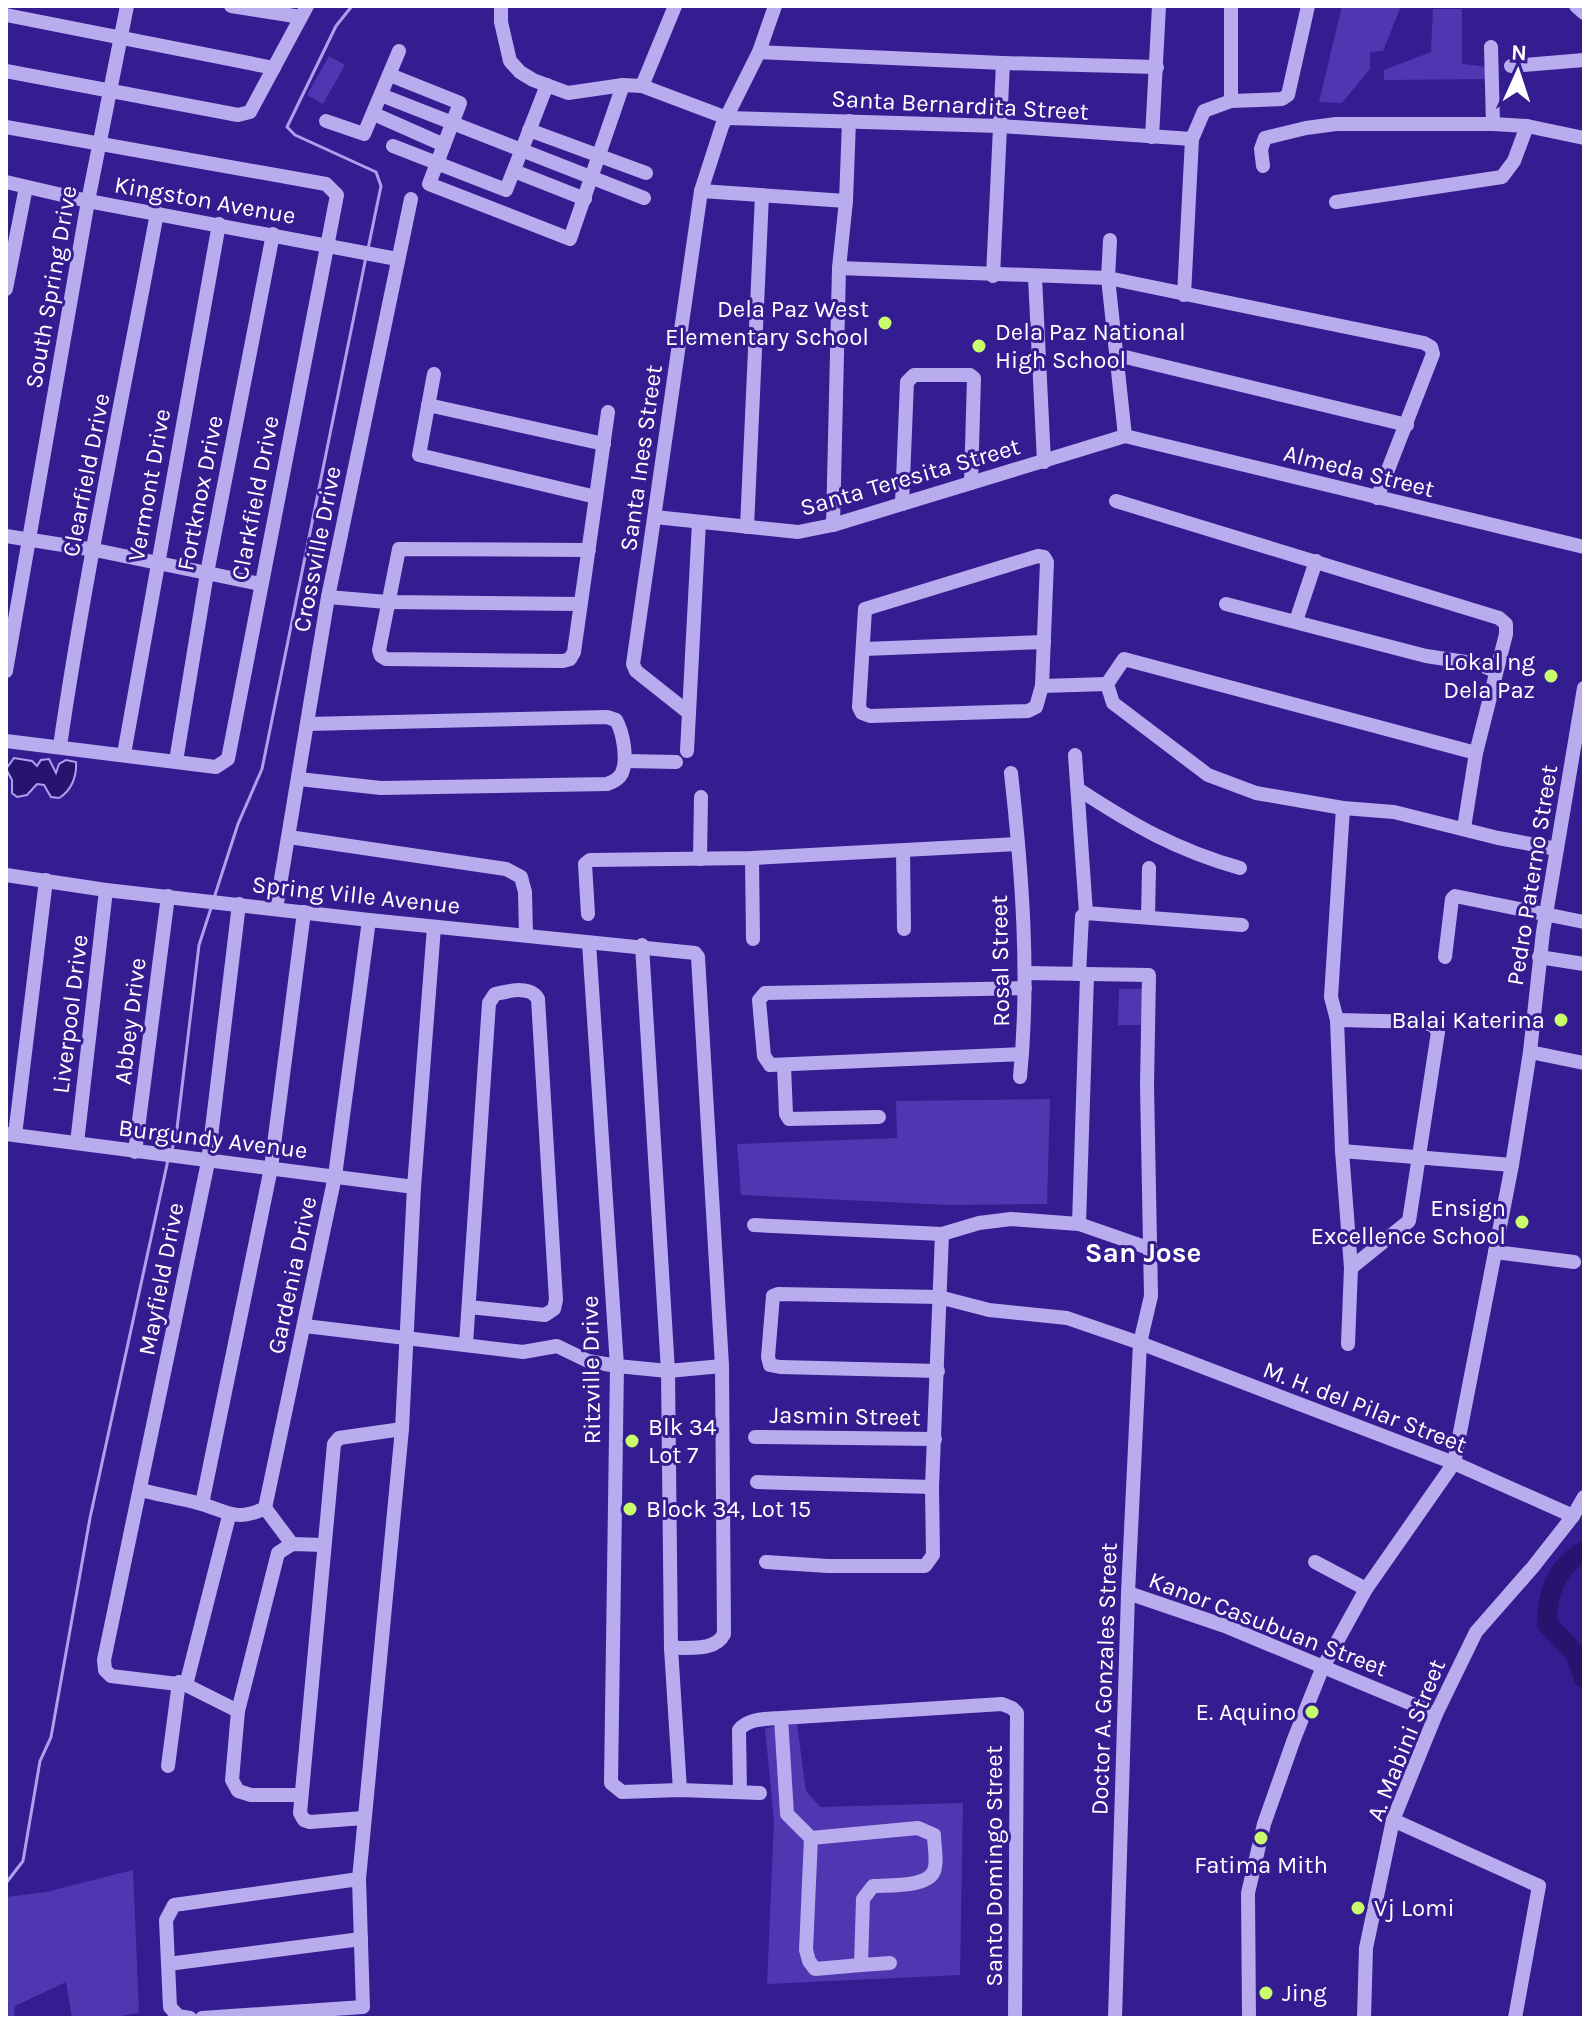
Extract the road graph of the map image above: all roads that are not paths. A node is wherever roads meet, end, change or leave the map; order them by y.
1 (127, 6) edge
2 (231, 6) edge
3 (501, 6) edge
4 (675, 6) edge
5 (775, 6) edge
6 (1159, 6) edge
7 (1231, 6) edge
8 (1308, 6) edge
9 (1576, 6) edge
10 (260, 8) edge
11 (6, 10) edge
12 (304, 12) edge
13 (1584, 13) edge
14 (121, 39) junction
15 (1491, 47) dead end
16 (399, 51) dead end
17 (759, 52) junction
18 (1584, 60) edge
19 (1003, 63) junction
20 (1511, 66) dead end
21 (1157, 67) junction
22 (274, 68) junction
23 (6, 71) edge
24 (390, 75) junction
25 (547, 85) junction
26 (623, 85) junction
27 (642, 86) junction
28 (111, 92) junction
29 (381, 95) junction
30 (1231, 101) junction
31 (374, 114) junction
32 (727, 118) junction
33 (326, 121) dead end
34 (849, 121) junction
35 (454, 123) junction
36 (1493, 124) junction
37 (1000, 126) junction
38 (1527, 126) junction
39 (6, 127) edge
40 (529, 130) junction
41 (1152, 137) junction
42 (1584, 138) edge
43 (1192, 139) junction
44 (99, 145) junction
45 (444, 145) junction
46 (393, 146) dead end
47 (523, 151) junction
48 (600, 154) junction
49 (437, 164) junction
50 (1263, 166) dead end
51 (514, 171) junction
52 (646, 173) dead end
53 (592, 177) junction
54 (6, 182) edge
55 (26, 187) junction
56 (701, 191) junction
57 (762, 195) junction
58 (644, 198) dead end
59 (411, 199) dead end
60 (585, 199) junction
61 (88, 201) junction
62 (846, 201) junction
63 (1336, 202) dead end
64 (157, 213) junction
65 (219, 224) junction
66 (273, 234) junction
67 (1110, 240) dead end
68 (327, 245) junction
69 (397, 259) junction
70 (839, 268) junction
71 (993, 276) junction
72 (1035, 277) junction
73 (1108, 278) junction
74 (6, 289) edge
75 (1184, 295) junction
76 (1117, 355) junction
77 (434, 374) dead end
78 (428, 405) junction
79 (608, 412) dead end
80 (1407, 425) junction
81 (1125, 436) junction
82 (604, 444) junction
83 (1044, 462) junction
84 (971, 483) junction
85 (596, 497) junction
86 (1377, 498) junction
87 (1116, 501) dead end
88 (902, 504) junction
89 (655, 517) junction
90 (699, 522) junction
91 (833, 525) junction
92 (747, 527) junction
93 (6, 536) edge
94 (28, 540) junction
95 (1584, 547) edge
96 (95, 550) junction
97 (589, 550) junction
98 (1316, 561) junction
99 (157, 563) junction
100 (207, 573) junction
101 (260, 584) junction
102 (328, 597) junction
103 (387, 602) junction
104 (580, 604) junction
105 (1226, 604) dead end
106 (1296, 621) junction
107 (1044, 642) junction
108 (864, 649) junction
109 (6, 671) edge
110 (1495, 671) junction
111 (1107, 684) junction
112 (1042, 686) junction
113 (1584, 688) edge
114 (689, 713) junction
115 (307, 724) junction
116 (6, 741) edge
117 (60, 746) junction
118 (687, 751) dead end
119 (1476, 753) junction
120 (124, 754) junction
121 (1075, 755) dead end
122 (176, 761) junction
123 (625, 761) junction
124 (676, 762) dead end
125 (1011, 773) dead end
126 (299, 779) junction
127 (1078, 789) junction
128 (701, 797) dead end
129 (1343, 808) junction
130 (1464, 828) junction
131 (289, 837) junction
132 (1018, 844) junction
133 (1557, 849) junction
134 (903, 851) junction
135 (752, 858) junction
136 (700, 859) junction
137 (1149, 868) dead end
138 (1240, 868) dead end
139 (6, 875) edge
140 (46, 880) junction
141 (106, 890) junction
142 (168, 896) junction
143 (231, 903) junction
144 (276, 909) junction
145 (304, 912) junction
146 (1086, 913) junction
147 (588, 914) dead end
148 (1546, 914) junction
149 (1148, 917) junction
150 (369, 920) junction
151 (1584, 922) edge
152 (1242, 925) dead end
153 (434, 927) junction
154 (904, 929) dead end
155 (526, 935) junction
156 (753, 939) dead end
157 (589, 943) junction
158 (642, 945) junction
159 (1445, 957) dead end
160 (1539, 957) junction
161 (1584, 964) edge
162 (1025, 973) junction
163 (1083, 975) junction
164 (1025, 988) junction
165 (1337, 1020) junction
166 (1530, 1052) junction
167 (1022, 1054) junction
168 (1584, 1063) edge
169 (784, 1066) junction
170 (1020, 1077) dead end
171 (879, 1117) dead end
172 (10, 1135) edge
173 (77, 1143) junction
174 (1342, 1151) junction
175 (135, 1152) junction
176 (1421, 1157) junction
177 (208, 1162) junction
178 (1512, 1165) junction
179 (271, 1168) junction
180 (335, 1176) junction
181 (414, 1187) junction
182 (1079, 1224) junction
183 (754, 1225) dead end
184 (942, 1234) junction
185 (1151, 1249) junction
186 (1495, 1252) junction
187 (1574, 1262) dead end
188 (1351, 1268) junction
189 (939, 1297) junction
190 (469, 1307) junction
191 (305, 1326) junction
192 (404, 1338) junction
193 (1140, 1343) junction
194 (466, 1344) junction
195 (1348, 1344) dead end
196 (617, 1366) junction
197 (722, 1366) junction
198 (668, 1371) junction
199 (938, 1371) junction
200 (402, 1429) junction
201 (755, 1437) dead end
202 (935, 1439) junction
203 (1454, 1463) junction
204 (757, 1482) dead end
205 (932, 1487) junction
206 (141, 1490) junction
207 (1584, 1497) edge
208 (202, 1504) junction
209 (265, 1508) junction
210 (229, 1516) junction
211 (1573, 1516) junction
212 (292, 1544) junction
213 (324, 1545) junction
214 (766, 1562) dead end
215 (1315, 1562) dead end
216 (1366, 1589) junction
217 (1128, 1593) junction
218 (671, 1648) junction
219 (1322, 1669) junction
220 (182, 1683) junction
221 (238, 1711) junction
222 (1436, 1714) junction
223 (781, 1718) junction
224 (168, 1766) dead end
225 (680, 1790) junction
226 (740, 1792) junction
227 (760, 1793) dead end
228 (301, 1795) junction
229 (364, 1818) junction
230 (1393, 1820) junction
231 (811, 1838) junction
232 (359, 1879) junction
233 (361, 1939) junction
234 (890, 1963) dead end
235 (168, 1964) junction
236 (861, 1965) junction
237 (190, 2018) edge
238 (202, 2018) edge
239 (1015, 2018) edge
240 (1115, 2018) edge
241 (1249, 2018) edge
242 (1364, 2018) edge
243 (1515, 2018) edge

1 - 14 street, South Spring Drive
2 - 10 street
3 - 25 street
4 - 27 street
5 - 17 street, Santa Ines Street
6 - 21 street
7 - 30 street
8 - 30 street
9 - 13 street
10 - 12 street
11 - 14 street
12 - 22 street
14 - 22 street
14 - 28 street, South Spring Drive
15 - 36 street
16 - 24 street
17 - 19 street
17 - 32 street, Santa Ines Street
18 - 20 street
19 - 21 street
19 - 37 street
21 - 41 street
22 - 28 street
23 - 28 street
24 - 29 street
24 - 35 street
25 - 26 street, Santa Bernardita Street
25 - 40 street
26 - 27 street, Santa Bernardita Street
26 - 48 street
27 - 32 street, Santa Bernardita Street
28 - 44 street, South Spring Drive
29 - 31 street
29 - 35 street
30 - 43 street
31 - 33 street
31 - 45 street
32 - 34 street, Santa Bernardita Street
32 - 56 street, Santa Ines Street
34 - 37 street, Santa Bernardita Street
34 - 62 street
35 - 45 street
35 - 47 street
36 - 38 street
36 - 50 street
37 - 41 street, Santa Bernardita Street
37 - 71 street
38 - 42 street
38 - 63 street
39 - 44 street
40 - 47 street
40 - 48 street
41 - 43 street, Santa Bernardita Street
43 - 75 street
44 - 61 street, South Spring Drive
44 - 68 street, Clarkfield Drive
45 - 49 street
46 - 49 street
47 - 51 street
47 - 53 street
48 - 52 street
48 - 53 street
49 - 51 street
49 - 60 street
51 - 60 street
53 - 58 street
53 - 60 street
54 - 55 street, Kingston Avenue
55 - 61 street, Kingston Avenue
55 - 74 street
56 - 57 street
56 - 89 street, Santa Ines Street
57 - 62 street
57 - 92 street
59 - 69 street, Crossville Drive
61 - 64 street, Kingston Avenue
61 - 94 street, South Spring Drive
62 - 70 street
64 - 65 street, Kingston Avenue
64 - 96 street, Clearfield Drive
65 - 66 street, Kingston Avenue
65 - 99 street, Vermont Drive
66 - 68 street, Kingston Avenue
66 - 100 street, Fortknox Drive
67 - 73 street
68 - 69 street, Kingston Avenue
68 - 101 street, Clarkfield Drive
69 - 102 street, Crossville Drive
70 - 71 street
70 - 91 street
71 - 72 street
72 - 73 street
72 - 83 street
73 - 75 street
73 - 76 street
75 - 80 street
76 - 80 street
76 - 81 street
77 - 78 street
78 - 82 street
78 - 85 street
79 - 82 street
80 - 86 street
81 - 83 street, Santa Teresita Street
81 - 86 street, Almeda Street
82 - 85 street
83 - 84 street, Santa Teresita Street
84 - 88 street, Santa Teresita Street
84 - 88 street
85 - 97 street
86 - 95 street, Almeda Street
87 - 98 street
88 - 91 street, Santa Teresita Street
89 - 90 street, Santa Teresita Street
89 - 114 street, Santa Ines Street
90 - 92 street, Santa Teresita Street
90 - 114 street
91 - 92 street, Santa Teresita Street
93 - 94 street
94 - 96 street
94 - 109 street, South Spring Drive
96 - 99 street
96 - 117 street, Clearfield Drive
97 - 103 street
97 - 104 street
98 - 106 street
98 - 110 street
99 - 100 street
99 - 120 street, Vermont Drive
100 - 101 street
100 - 122 street, Fortknox Drive
101 - 122 street, Clarkfield Drive
102 - 103 street
102 - 115 street, Crossville Drive
103 - 104 street
103 - 104 street
105 - 106 street
106 - 110 street
107 - 108 street
107 - 108 street
107 - 112 street
108 - 112 street
110 - 119 street
111 - 112 street
111 - 119 street
111 - 129 street
113 - 133 street, Pedro Paterno Street
114 - 118 street
115 - 123 street
115 - 126 street, Crossville Drive
116 - 117 street
117 - 120 street
119 - 130 street
120 - 122 street
121 - 127 street
123 - 124 street
123 - 126 street
125 - 132 street, Rosal Street
126 - 131 street, Crossville Drive
127 - 138 street
127 - 146 street
128 - 136 street
129 - 130 street
129 - 165 street
130 - 133 street
131 - 144 street, Crossville Drive
131 - 155 street
132 - 134 street
132 - 162 street, Rosal Street
133 - 148 street, Pedro Paterno Street
134 - 135 street
134 - 154 street
135 - 136 street
135 - 156 street
136 - 147 street
137 - 149 street
139 - 140 street, Spring Ville Avenue
140 - 141 street, Spring Ville Avenue
140 - 172 street
141 - 142 street, Spring Ville Avenue
141 - 173 street, Liverpool Drive
142 - 143 street, Spring Ville Avenue
142 - 175 street, Abbey Drive
143 - 144 street, Spring Ville Avenue
143 - 177 street, Mayfield Drive
144 - 145 street, Spring Ville Avenue
145 - 150 street, Spring Ville Avenue
145 - 179 street
146 - 149 street
146 - 163 street
148 - 151 street
148 - 159 street
148 - 160 street, Pedro Paterno Street
149 - 152 street
150 - 153 street, Spring Ville Avenue
150 - 180 street, Gardenia Drive
153 - 155 street, Spring Ville Avenue
153 - 181 street
155 - 157 street, Spring Ville Avenue
157 - 158 street, Spring Ville Avenue
157 - 196 street, Ritzville Drive
158 - 197 street, Spring Ville Avenue
158 - 198 street
160 - 161 street
160 - 166 street, Pedro Paterno Street
162 - 163 street
162 - 164 street, Rosal Street
163 - 182 street
163 - 185 street, Doctor A. Gonzales Street
164 - 167 street, Rosal Street
164 - 169 street
165 - 174 street
165 - 176 street
166 - 168 street
166 - 178 street, Pedro Paterno Street
167 - 169 street
167 - 170 street, Rosal Street
169 - 171 street
172 - 173 street, Burgundy Avenue
173 - 175 street, Burgundy Avenue
174 - 176 street
174 - 188 street
175 - 177 street, Burgundy Avenue
176 - 178 street
176 - 188 street
177 - 179 street, Burgundy Avenue
177 - 206 street, Mayfield Drive
178 - 186 street, Pedro Paterno Street
179 - 180 street, Burgundy Avenue
179 - 208 street
180 - 181 street, Burgundy Avenue
180 - 191 street, Gardenia Drive
181 - 192 street
182 - 184 street
182 - 185 street
183 - 184 street
184 - 189 street
185 - 193 street, Doctor A. Gonzales Street
186 - 187 street
186 - 203 street, Pedro Paterno Street
188 - 195 street
189 - 193 street, M. H. del Pilar Street
189 - 199 street
189 - 199 street, M. H. del Pilar Street
190 - 190 street
190 - 194 street
191 - 192 street
191 - 209 street, Gardenia Drive
192 - 194 street
192 - 200 street
193 - 203 street, M. H. del Pilar Street
193 - 217 street, Doctor A. Gonzales Street
194 - 196 street
196 - 198 street
196 - 225 street, Ritzville Drive
197 - 198 street
197 - 218 street
198 - 218 street
199 - 202 street
200 - 213 street
200 - 229 street
201 - 202 street, Jasmin Street
202 - 205 street
203 - 211 street, M. H. del Pilar Street
203 - 216 street, Pedro Paterno Street
204 - 205 street
205 - 214 street
206 - 208 street
206 - 220 street, Mayfield Drive
207 - 211 street, A. Mabini Street
208 - 210 street
209 - 210 street
209 - 212 street
210 - 220 street
211 - 222 street, A. Mabini Street
212 - 213 street
212 - 221 street
213 - 228 street
215 - 216 street
216 - 219 street, Pedro Paterno Street
217 - 219 street, Kanor Casubuan Street
217 - 240 street, Doctor A. Gonzales Street
218 - 225 street
219 - 222 street, Kanor Casubuan Street
219 - 241 street, Pedro Paterno Street
220 - 221 street
220 - 224 street
221 - 228 street
222 - 230 street, A. Mabini Street
223 - 226 street
223 - 231 street
223 - 239 street, Santo Domingo Street
225 - 226 street
226 - 227 street
228 - 229 street
229 - 232 street
230 - 242 street, A. Mabini Street
230 - 243 street
231 - 236 street
231 - 236 street
232 - 233 street
232 - 235 street
233 - 235 street
233 - 238 street
234 - 236 street
235 - 237 street

